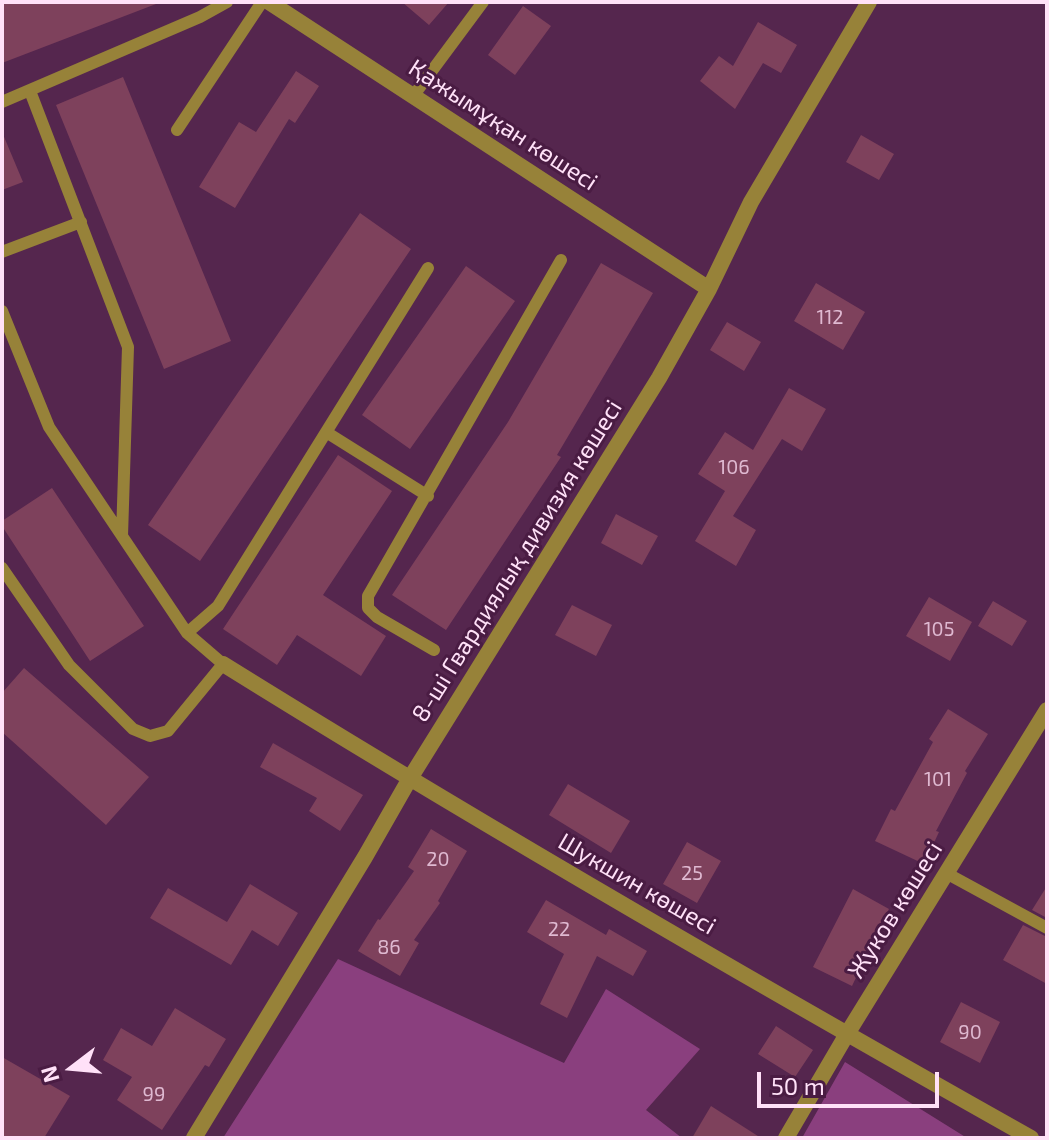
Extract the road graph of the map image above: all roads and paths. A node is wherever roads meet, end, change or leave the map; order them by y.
1 (227, 2) edge
2 (262, 2) edge
3 (269, 2) edge
4 (483, 2) edge
5 (869, 2) edge
6 (30, 91) junction
7 (414, 95) junction
8 (2, 102) edge
9 (177, 130) dead end
10 (81, 222) junction
11 (2, 252) edge
12 (561, 260) dead end
13 (428, 268) dead end
14 (709, 289) junction
15 (2, 311) edge
16 (326, 432) junction
17 (428, 496) junction
18 (122, 536) junction
19 (2, 568) edge
20 (187, 633) junction
21 (434, 650) dead end
22 (223, 664) junction
23 (1047, 710) edge
24 (409, 780) junction
25 (946, 873) junction
26 (1047, 928) edge
27 (847, 1034) junction
28 (194, 1138) edge
29 (786, 1138) edge
30 (1031, 1138) edge

1 - 6 lane
2 - 9 lane
3 - 7 street, Қажымұқан көшесі
4 - 7 lane
5 - 14 street, 8-ші Гвардиялық дивизия көшесі
6 - 8 lane
6 - 10 lane
7 - 14 street, Қажымұқан көшесі
10 - 11 lane
10 - 18 lane
12 - 17 lane
13 - 16 lane
14 - 24 street, 8-ші Гвардиялық дивизия көшесі
15 - 18 lane
16 - 17 lane
16 - 20 lane
17 - 21 lane
18 - 20 lane
19 - 22 lane
20 - 22 lane
22 - 24 street, Шукшин көшесі
23 - 25 street, Жуков көшесі
24 - 27 street, Шукшин көшесі
24 - 28 street, 8-ші Гвардиялық дивизия көшесі
25 - 26 lane
25 - 27 street, Жуков көшесі
27 - 29 street, Жуков көшесі
27 - 30 street, Шукшин көшесі

